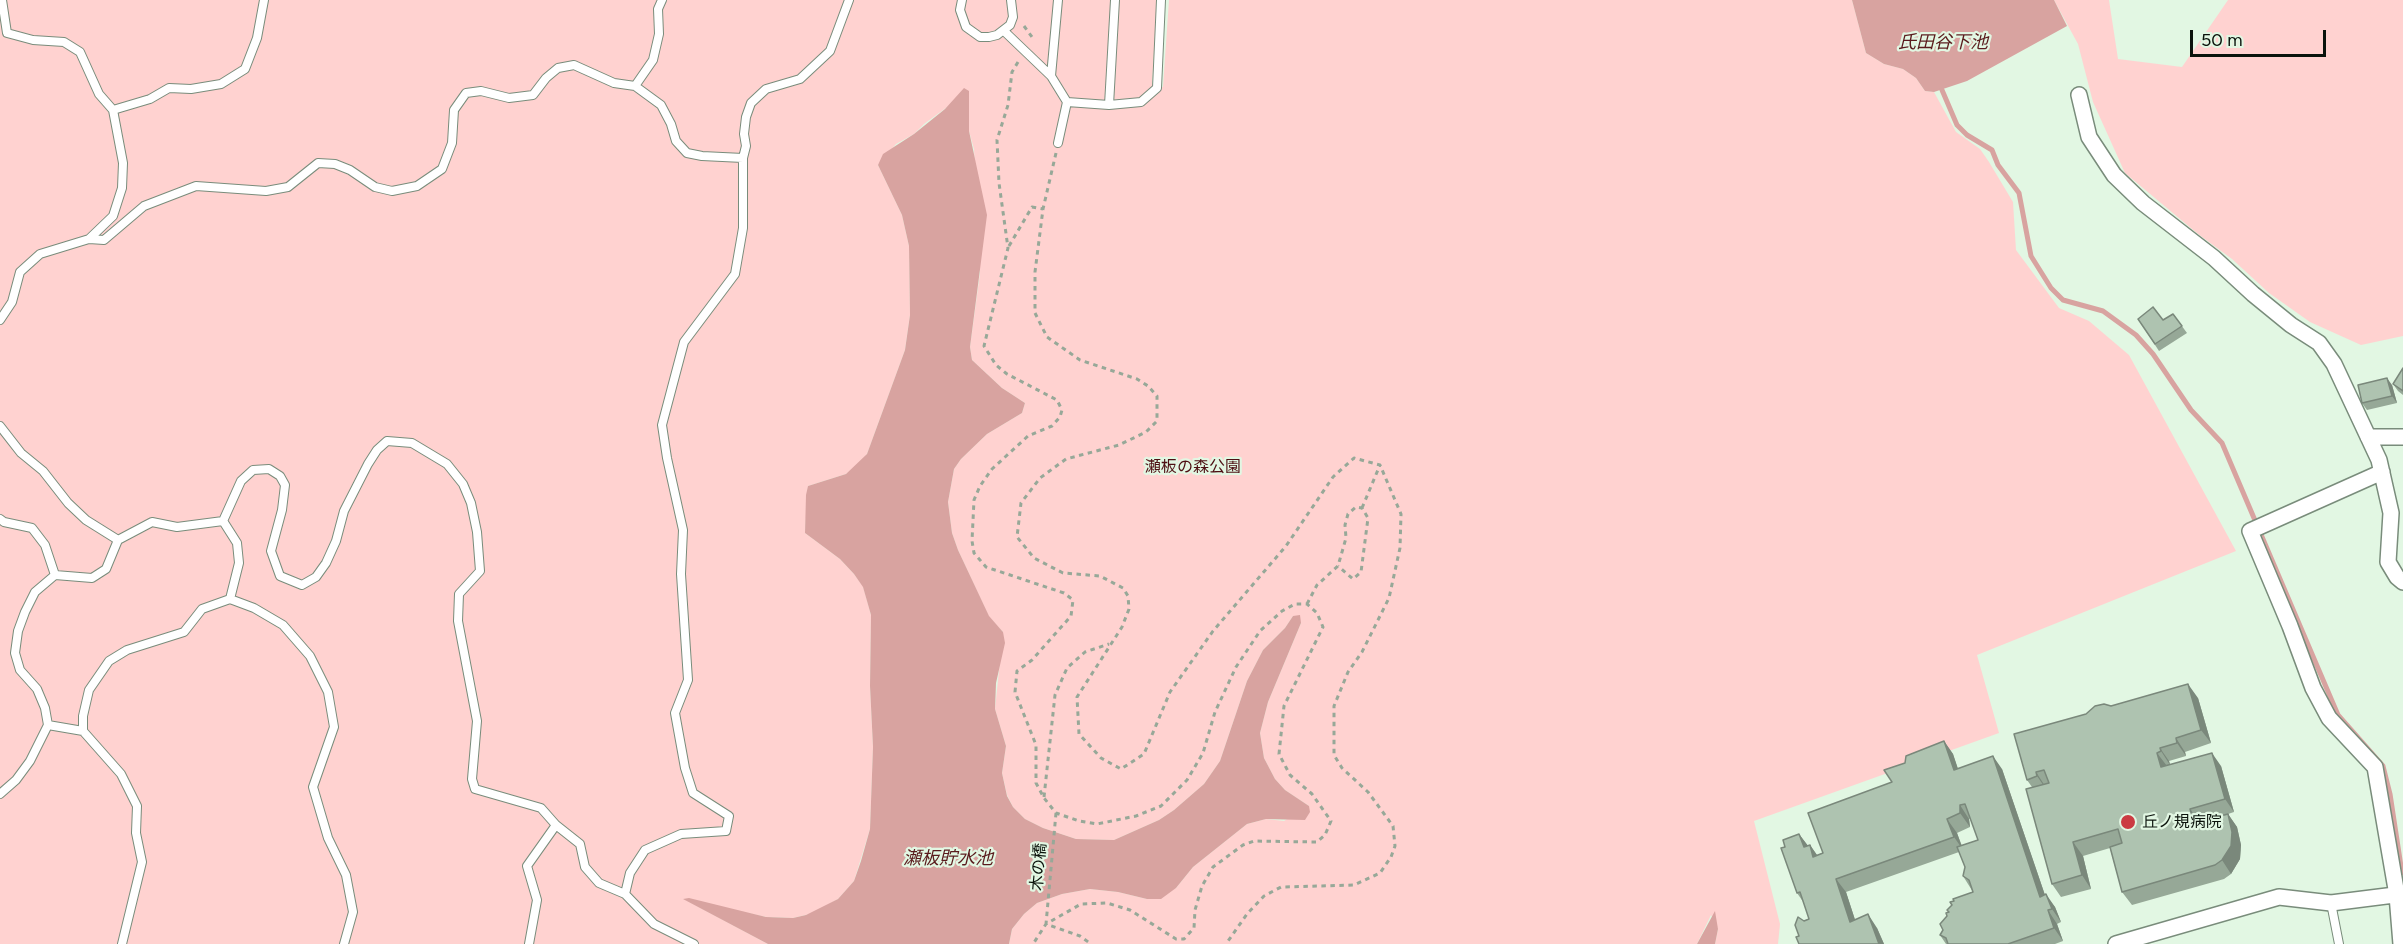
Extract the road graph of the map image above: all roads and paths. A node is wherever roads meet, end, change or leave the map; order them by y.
1 (2, 0) edge
2 (264, 0) edge
3 (662, 0) edge
4 (849, 0) edge
5 (962, 0) edge
6 (1011, 0) edge
7 (1058, 0) edge
8 (1115, 0) edge
9 (1161, 0) edge
10 (1024, 18) dead end
11 (1004, 31) junction
12 (7, 33) junction
13 (0, 39) edge
14 (1025, 50) junction
15 (1051, 76) junction
16 (635, 86) junction
17 (2079, 95) dead end
18 (1067, 102) junction
19 (1108, 105) junction
20 (113, 110) junction
21 (1058, 143) joint
22 (743, 158) junction
23 (1043, 209) junction
24 (89, 239) junction
25 (1008, 248) junction
26 (0, 320) edge
27 (0, 426) edge
28 (2367, 437) junction
29 (2403, 437) edge
30 (1380, 465) junction
31 (2382, 472) junction
32 (1362, 508) junction
33 (0, 519) edge
34 (224, 522) junction
35 (118, 540) junction
36 (1338, 566) junction
37 (55, 575) junction
38 (2403, 582) edge
39 (230, 599) junction
40 (1307, 604) junction
41 (1111, 643) junction
42 (48, 725) junction
43 (83, 731) junction
44 (0, 794) edge
45 (1044, 798) junction
46 (1056, 813) junction
47 (556, 825) junction
48 (625, 894) junction
49 (2400, 894) edge
50 (2331, 903) junction
51 (1046, 924) junction
52 (122, 944) edge
53 (344, 944) edge
54 (529, 944) edge
55 (694, 944) edge
56 (1033, 944) edge
57 (1091, 944) edge
58 (1226, 944) edge
59 (2115, 944) edge
60 (2339, 944) edge
61 (2401, 944) edge

1 - 12 lane
2 - 20 lane
3 - 16 lane
4 - 22 lane
5 - 11 lane
6 - 11 lane
7 - 15 lane
8 - 19 lane
9 - 19 lane
10 - 14 path
11 - 14 lane
12 - 13 lane
12 - 20 lane
14 - 15 lane
14 - 25 path
15 - 18 lane
16 - 22 lane
16 - 24 lane
17 - 28 street
18 - 19 lane
18 - 21 lane
20 - 24 lane
21 - 23 path
22 - 48 lane
23 - 25 path
23 - 41 path
24 - 26 lane
25 - 45 path
27 - 35 lane
28 - 29 street
28 - 31 street
30 - 32 path
30 - 41 path
30 - 58 path
31 - 38 street
31 - 49 street
32 - 36 path
32 - 36 path
33 - 37 lane
34 - 35 lane
34 - 39 lane
34 - 47 lane
35 - 37 lane
36 - 40 path
37 - 42 lane
39 - 43 lane
39 - 53 lane
40 - 46 path
40 - 51 path
41 - 45 path
42 - 43 lane
42 - 44 lane
43 - 52 lane
45 - 46 path
46 - 51 path, 木の橋
47 - 48 lane
47 - 54 lane
48 - 55 lane
49 - 50 street
49 - 61 street
50 - 59 street
50 - 60 lane
51 - 56 path
51 - 57 path

